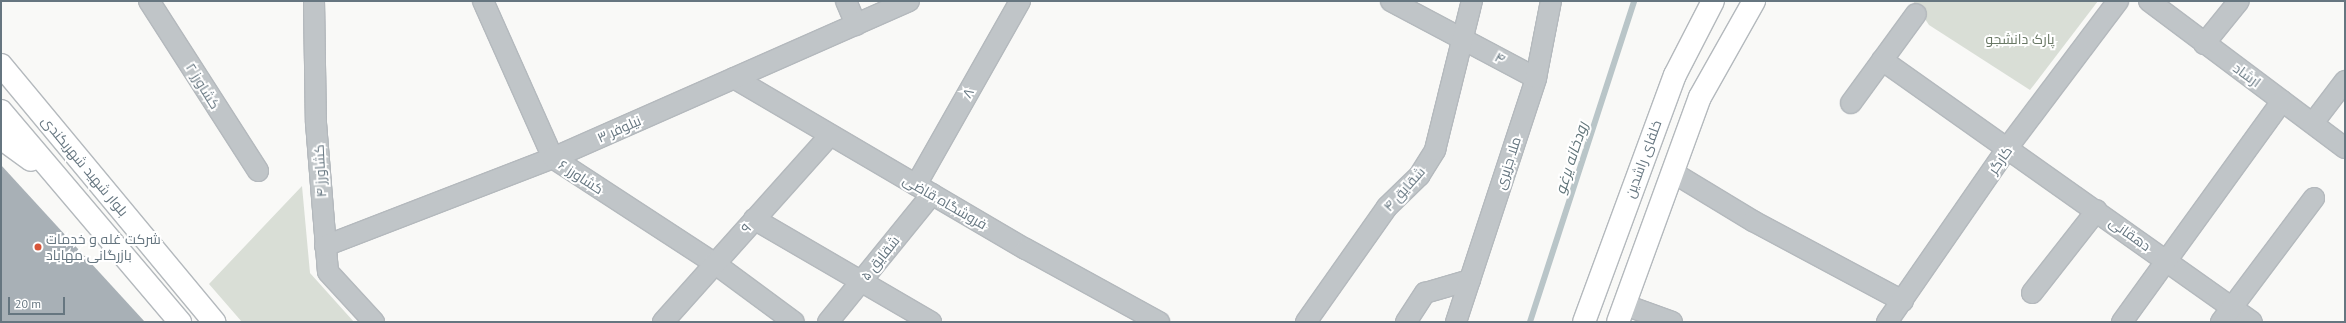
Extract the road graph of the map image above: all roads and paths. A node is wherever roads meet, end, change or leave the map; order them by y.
1 (149, 1) edge
2 (314, 1) edge
3 (484, 1) edge
4 (846, 1) edge
5 (909, 1) edge
6 (1020, 1) edge
7 (1391, 1) edge
8 (1472, 1) edge
9 (1551, 1) edge
10 (1713, 1) edge
11 (1754, 1) edge
12 (2118, 1) edge
13 (2149, 1) edge
14 (2240, 1) edge
15 (1916, 14) dead end
16 (856, 25) junction
17 (1464, 38) junction
18 (2204, 44) junction
19 (1882, 60) junction
20 (1, 65) edge
21 (734, 78) junction
22 (1536, 78) junction
23 (2345, 81) edge
24 (2282, 101) junction
25 (1850, 103) dead end
26 (1, 111) edge
27 (2313, 123) junction
28 (830, 135) junction
29 (1, 138) edge
30 (2008, 147) junction
31 (2345, 148) edge
32 (553, 158) junction
33 (258, 171) dead end
34 (1672, 172) junction
35 (924, 189) junction
36 (70, 192) junction
37 (2314, 198) dead end
38 (2097, 210) junction
39 (754, 218) junction
40 (325, 246) junction
41 (2165, 259) junction
42 (714, 263) junction
43 (1470, 280) junction
44 (860, 283) junction
45 (2032, 293) dead end
46 (1903, 301) junction
47 (1621, 313) edge
48 (2226, 314) edge
49 (926, 321) edge
50 (180, 322) edge
51 (214, 322) edge
52 (374, 322) edge
53 (663, 322) edge
54 (794, 322) edge
55 (828, 322) edge
56 (1159, 322) edge
57 (1306, 322) edge
58 (1406, 322) edge
59 (1456, 322) edge
60 (1584, 322) edge
61 (1672, 322) edge
62 (1887, 322) edge
63 (2122, 322) edge
64 (2252, 322) edge

1 - 33 street, کشاورز ۲
2 - 40 street, کشاورز ۴
3 - 32 street, کشاورز ۶
4 - 16 street
5 - 16 street, نیلوفر ۳
6 - 35 street, ۸
7 - 17 street, ۴
8 - 17 street, شقایق ۴
9 - 22 street, ملا جزیری
10 - 60 main road, خلفای راشدین
11 - 34 main road
12 - 30 street, کارگر
13 - 18 street, ارشاد
14 - 18 street
15 - 19 street
16 - 21 street, نیلوفر ۳
17 - 22 street, ۴
17 - 57 street, شقایق ۴
18 - 24 street, ارشاد
19 - 25 street
19 - 30 street, دهقانی
20 - 51 main road, بلوار شهید شهریکندی
21 - 28 street, فروشگاه قاضی
21 - 32 street, نیلوفر ۳
22 - 43 street, ملا جزیری
23 - 27 street
24 - 27 street, ارشاد
24 - 41 street
26 - 36 main road, بلوار شهید شهریکندی
27 - 31 street, ارشاد
28 - 35 street, فروشگاه قاضی
28 - 39 street, ۹
29 - 36 main road
30 - 38 street, دهقانی
30 - 46 street, کارگر
32 - 40 street, نیلوفر ۳
32 - 42 street, کشاورز ۶
34 - 46 street
34 - 47 main road
35 - 44 street, شقایق ۵
35 - 56 street, فروشگاه قاضی
36 - 50 main road, بلوار شهید شهریکندی
37 - 48 street
38 - 41 street, دهقانی
38 - 45 street
39 - 42 street, ۹
39 - 44 street
40 - 52 street, کشاورز ۴
41 - 48 street, دهقانی
41 - 63 street
42 - 53 street, ۹
42 - 54 street, کشاورز ۶
43 - 58 street
43 - 59 street, ملا جزیری
44 - 49 street
44 - 55 street, شقایق ۵
46 - 62 street, کارگر
47 - 61 street
48 - 64 street, دهقانی

